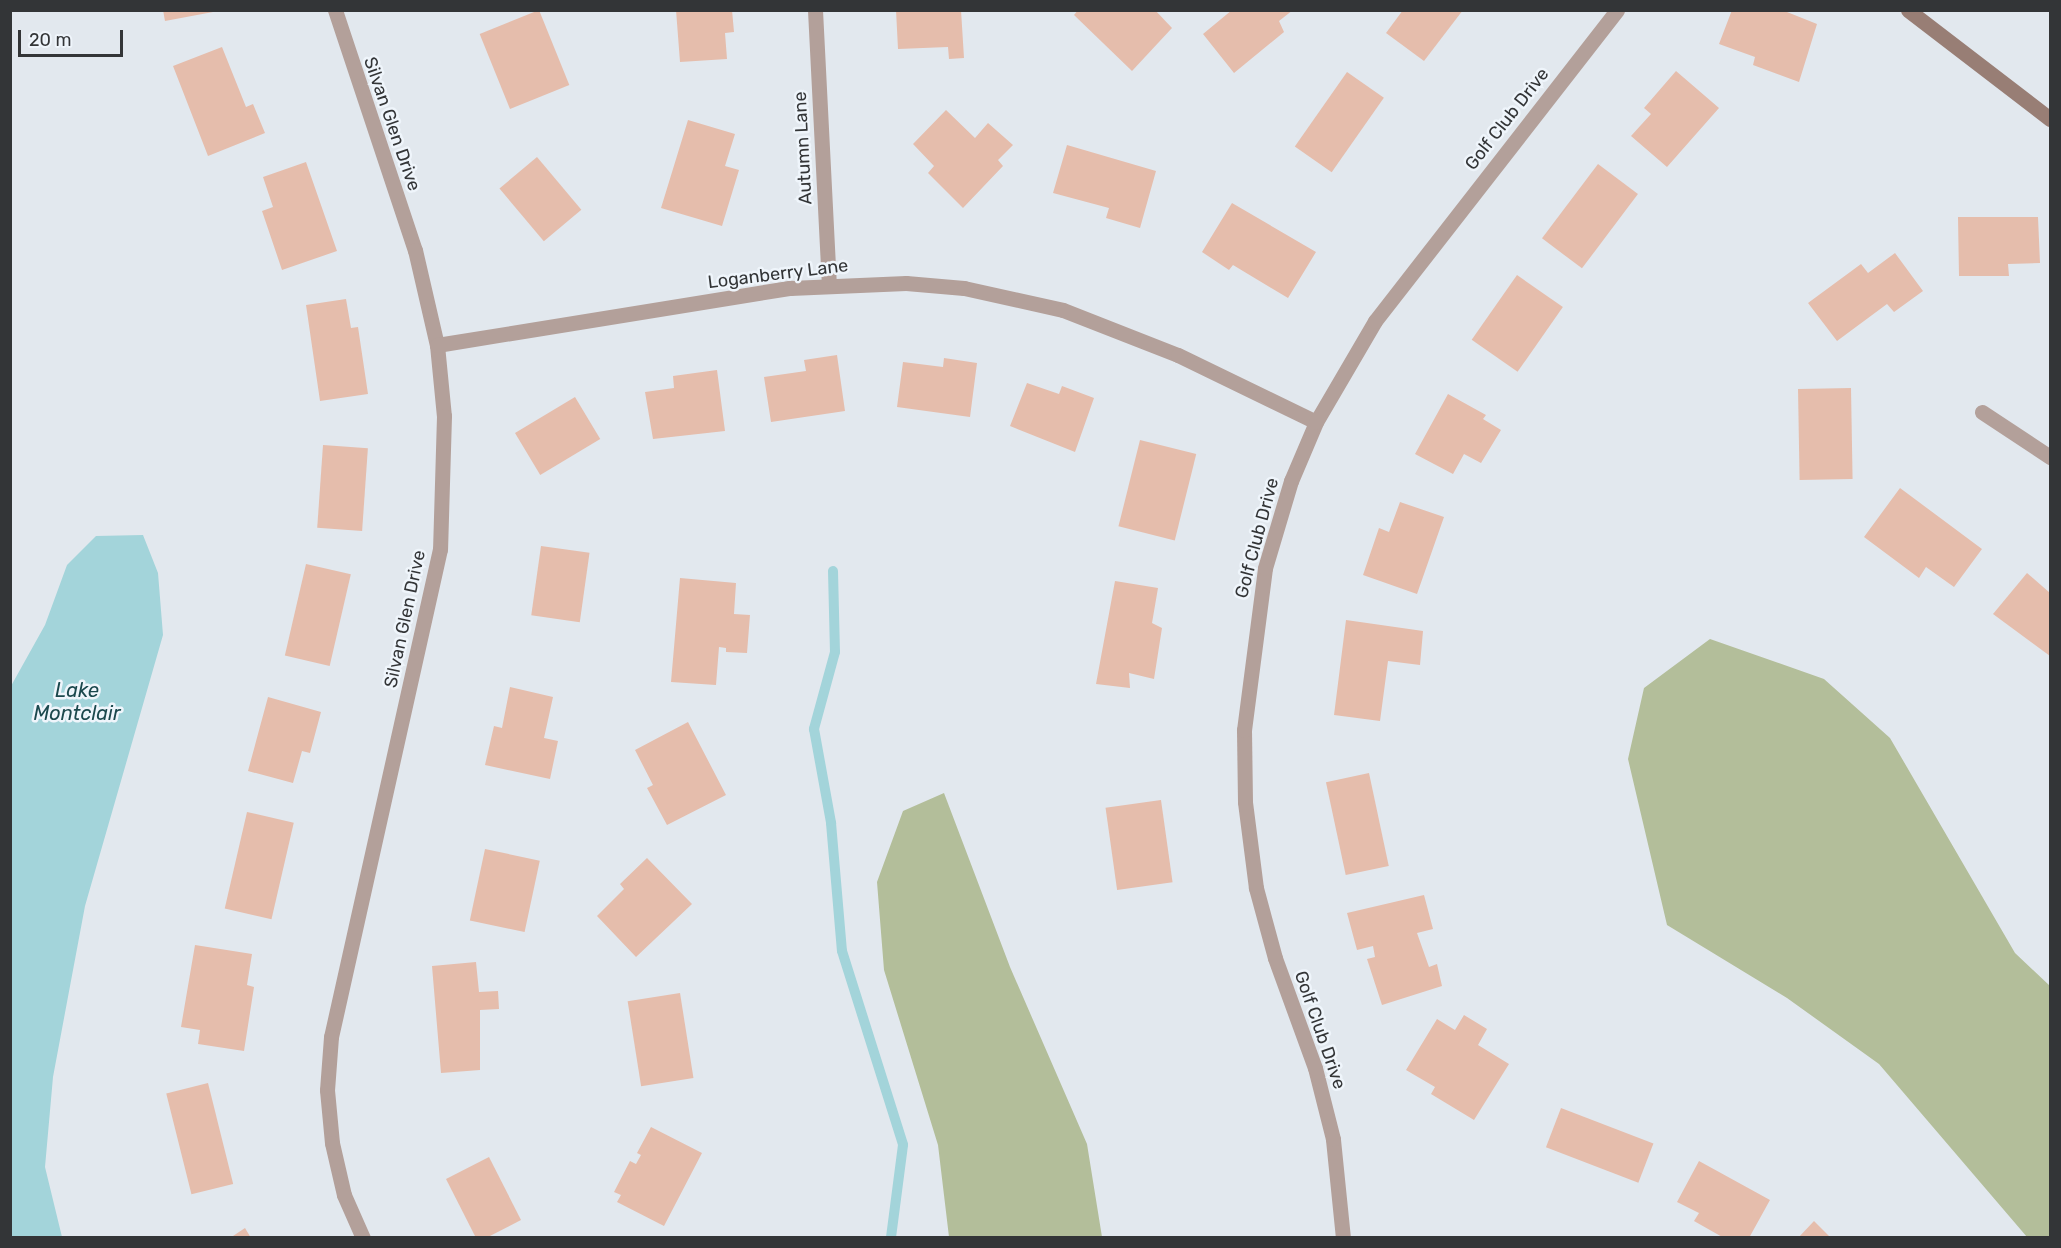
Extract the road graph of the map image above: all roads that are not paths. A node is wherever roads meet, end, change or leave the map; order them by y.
1 (334, 10) edge
2 (815, 10) edge
3 (1617, 10) edge
4 (1908, 10) edge
5 (2050, 119) edge
6 (829, 284) junction
7 (437, 345) junction
8 (1982, 412) dead end
9 (1316, 422) junction
10 (2050, 457) edge
11 (363, 1238) edge
12 (1343, 1238) edge

1 - 7 street, Silvan Glen Drive
2 - 6 street, Autumn Lane
3 - 9 street, Golf Club Drive
4 - 5 main road
6 - 7 street, Loganberry Lane
6 - 9 street, Loganberry Lane
7 - 11 street, Silvan Glen Drive
8 - 10 street
9 - 12 street, Golf Club Drive

